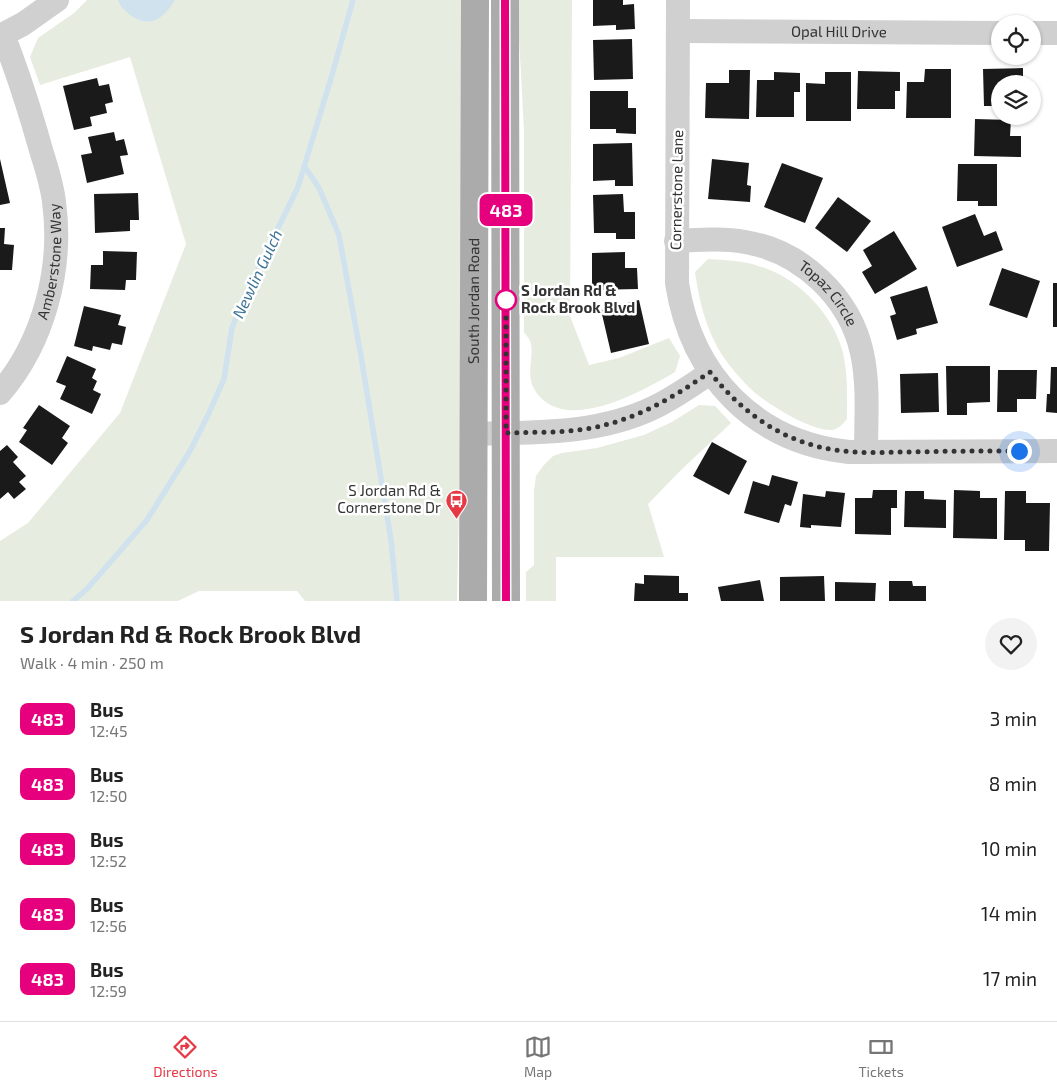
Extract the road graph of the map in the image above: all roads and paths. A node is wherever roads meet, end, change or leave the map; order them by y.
1 (57, 0) edge
2 (475, 0) edge
3 (505, 0) edge
4 (678, 0) edge
5 (678, 31) junction
6 (991, 33) edge
7 (1041, 33) edge
8 (1057, 33) edge
9 (1, 36) edge
10 (676, 241) junction
11 (710, 372) junction
12 (0, 393) edge
13 (506, 433) junction
14 (473, 434) junction
15 (1057, 451) edge
16 (866, 452) junction
17 (473, 601) edge
18 (506, 601) edge

1 - 9 street
2 - 14 main road, South Jordan Road
3 - 13 main road
4 - 5 street, Cornerstone Lane
5 - 6 street, Opal Hill Drive
5 - 10 street, Cornerstone Lane
7 - 8 street
9 - 12 street, Amberstone Way
10 - 11 street, Cornerstone Lane
10 - 16 street, Topaz Circle
11 - 13 street
11 - 16 street, Cornerstone Lane
13 - 14 street
13 - 18 main road
14 - 17 main road, South Jordan Road
15 - 16 street, Cornerstone Lane

